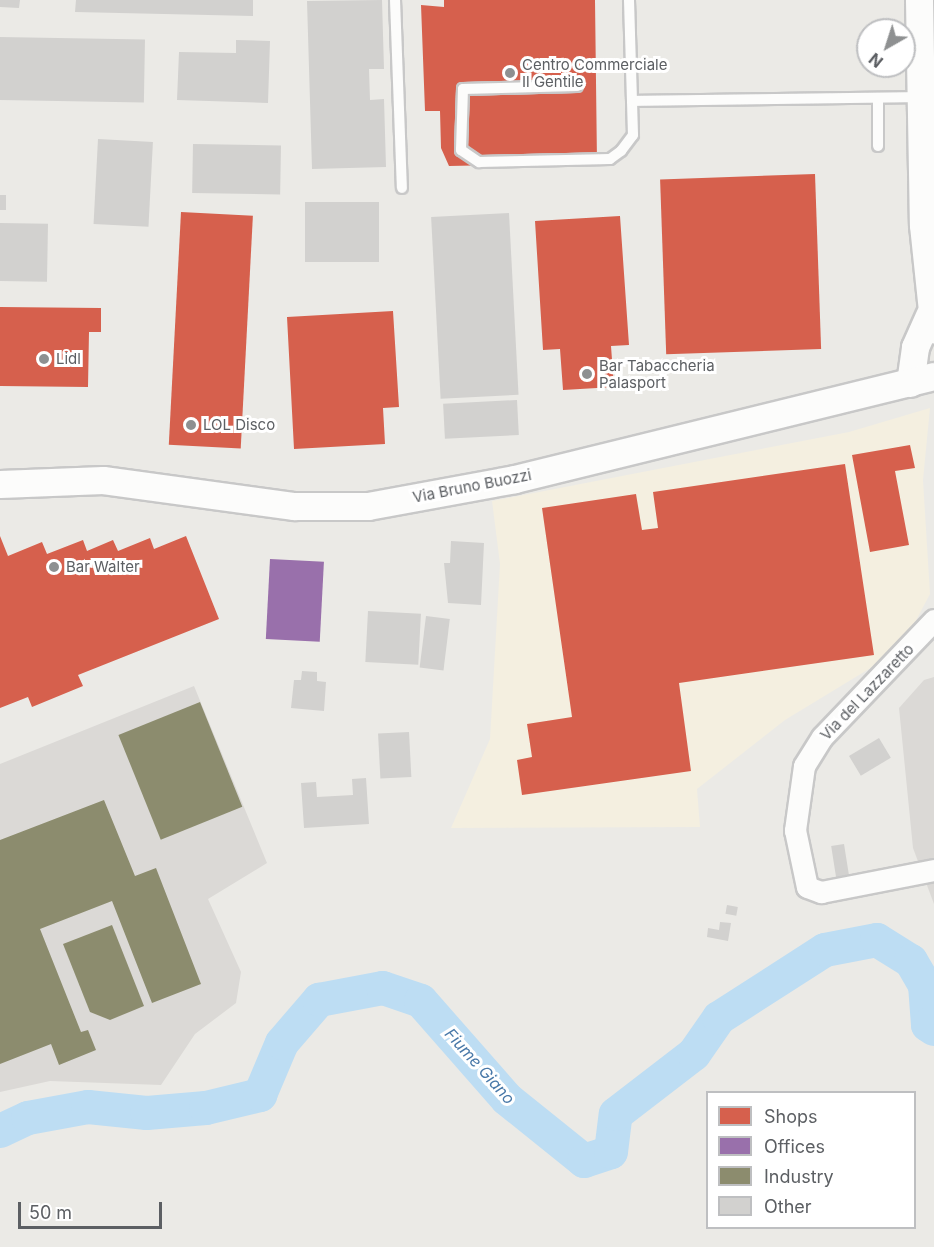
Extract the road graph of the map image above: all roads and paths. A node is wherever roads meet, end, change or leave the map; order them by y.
1 (395, 0) edge
2 (629, 0) edge
3 (919, 0) edge
4 (577, 86) dead end
5 (921, 97) junction
6 (878, 98) junction
7 (632, 100) junction
8 (878, 146) dead end
9 (402, 189) dead end
10 (932, 322) edge
11 (922, 380) edge
12 (0, 484) edge
13 (934, 620) edge
14 (934, 870) edge

1 - 9 lane
2 - 7 lane
3 - 5 street
4 - 7 lane
5 - 6 lane
5 - 10 street
6 - 7 lane
6 - 8 lane
10 - 11 street
11 - 12 street, Via Bruno Buozzi
13 - 14 street, Via del Lazzaretto

